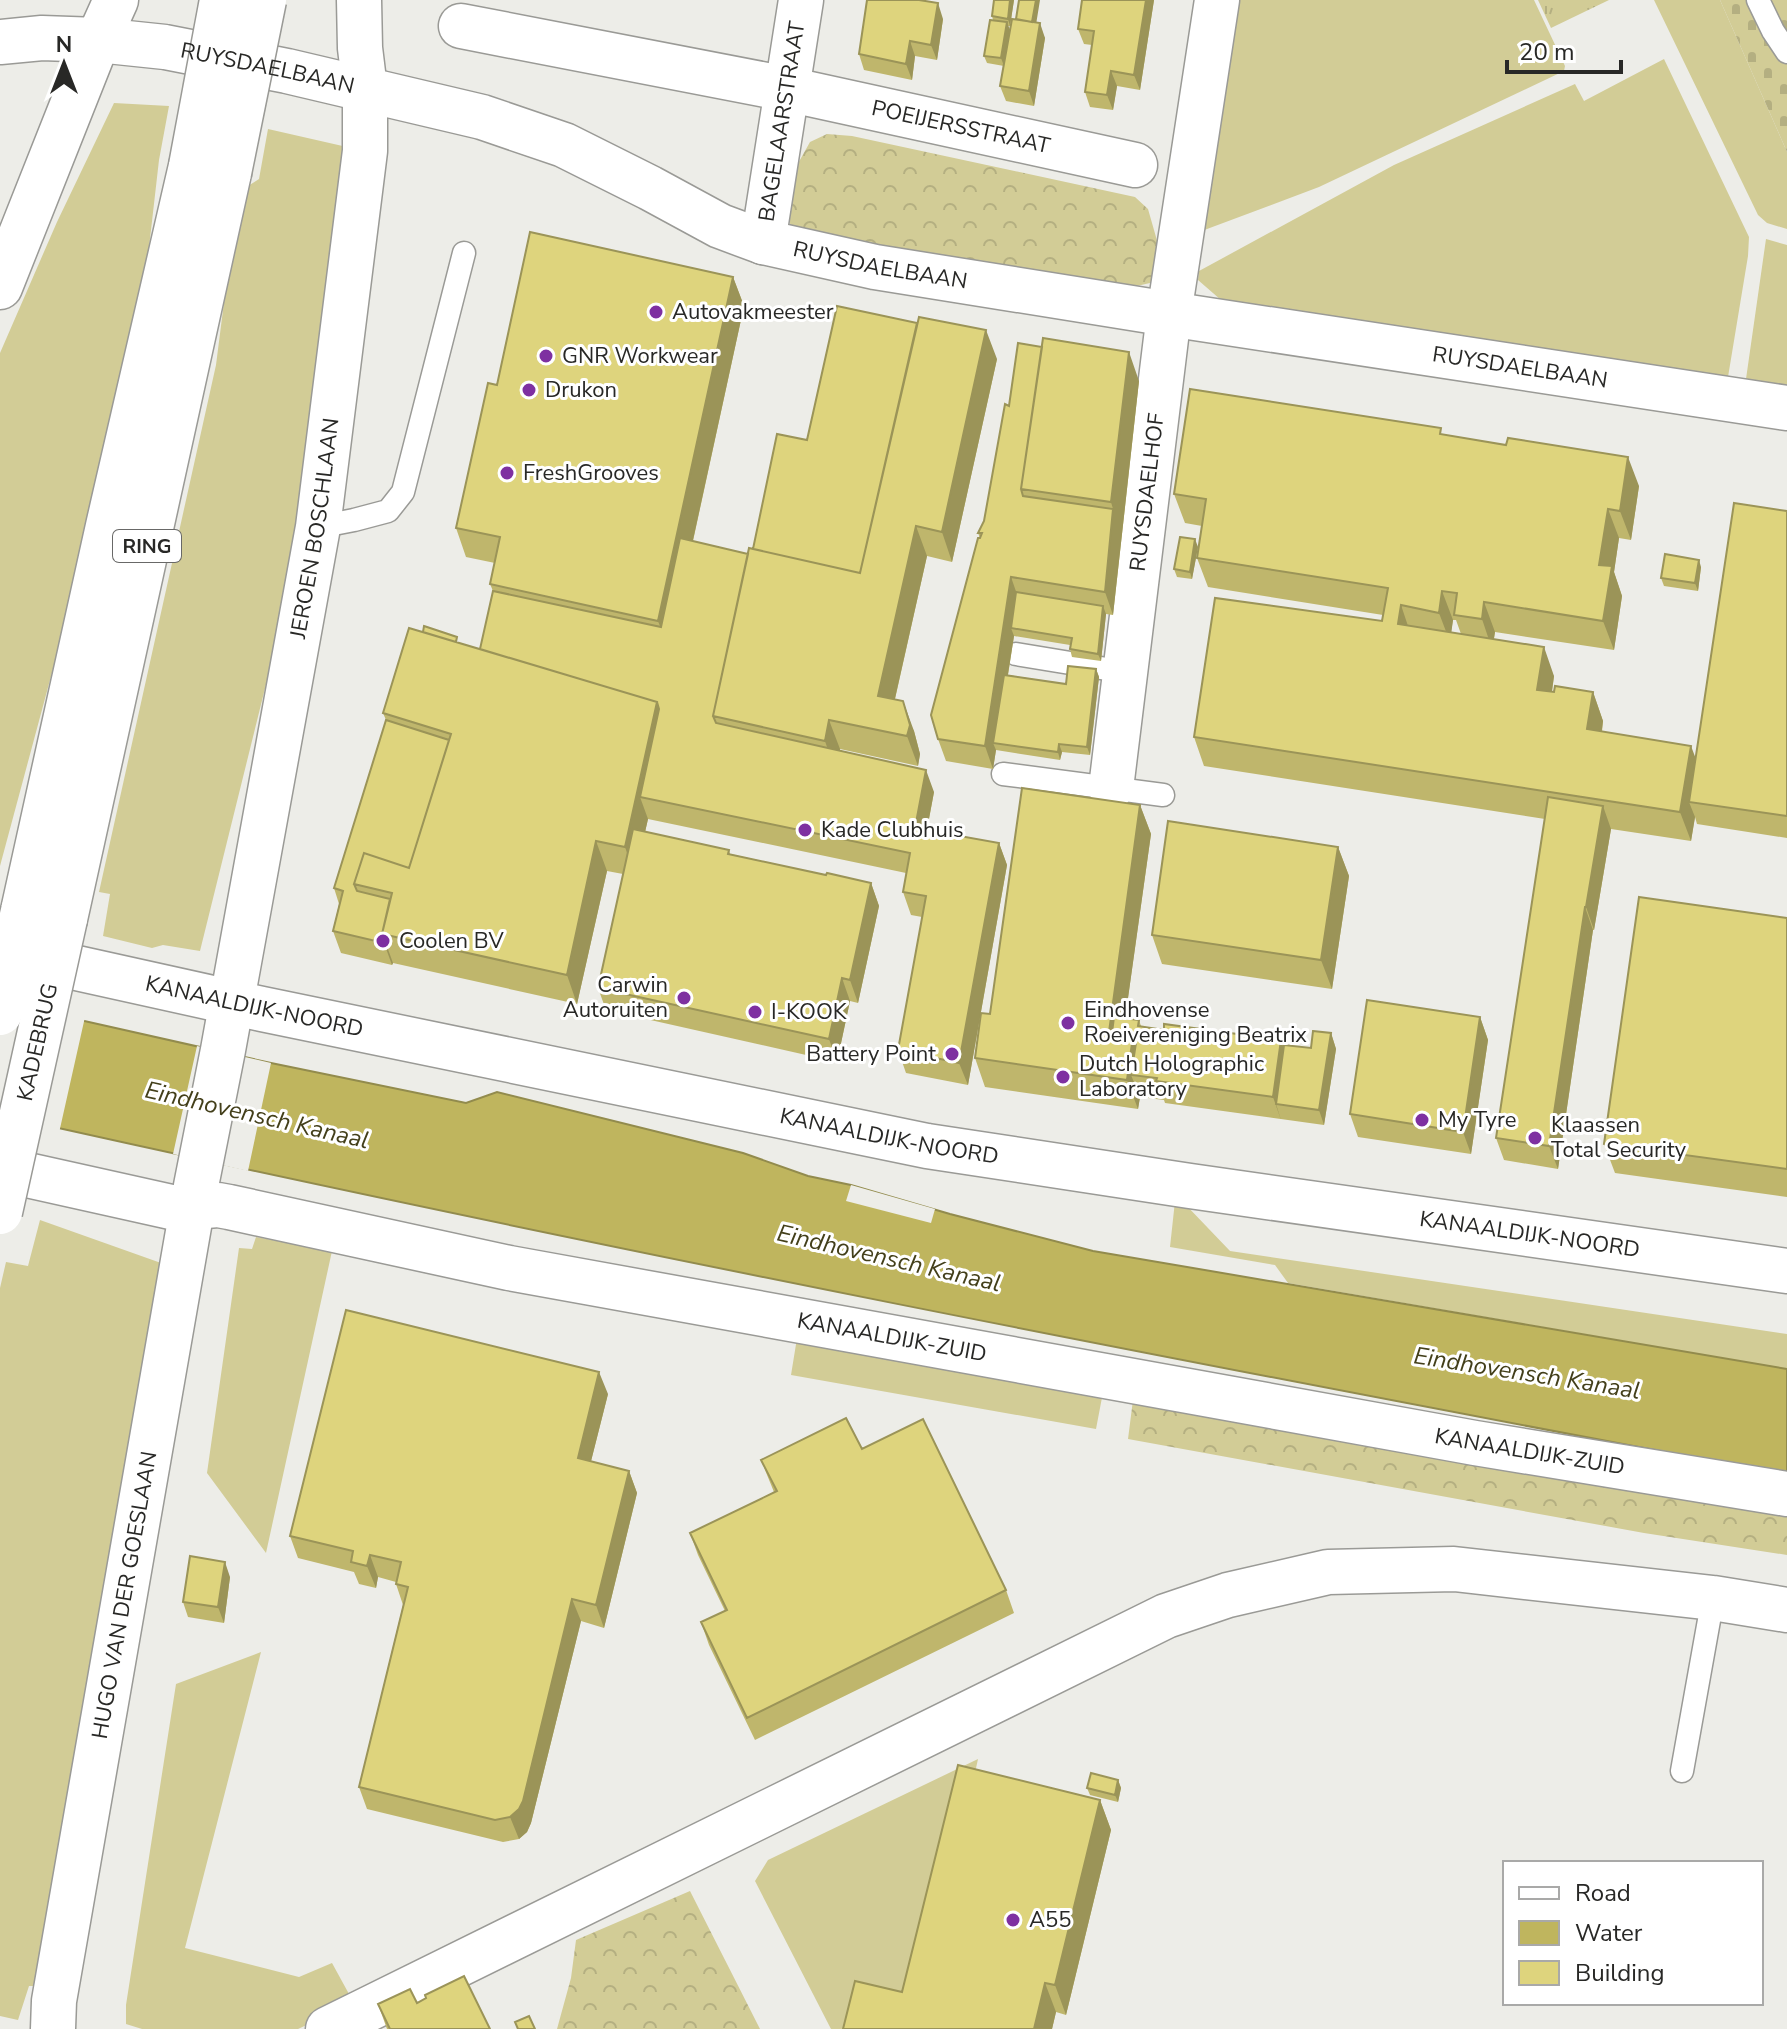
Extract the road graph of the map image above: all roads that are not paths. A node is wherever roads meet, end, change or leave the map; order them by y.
1 (116, 0) edge
2 (222, 0) edge
3 (264, 0) edge
4 (359, 0) edge
5 (801, 0) edge
6 (1217, 0) edge
7 (1758, 0) edge
8 (461, 26) dead end
9 (98, 40) junction
10 (0, 42) edge
11 (1787, 52) edge
12 (365, 89) junction
13 (787, 89) junction
14 (1135, 165) dead end
15 (210, 170) junction
16 (763, 242) junction
17 (464, 253) dead end
18 (3, 272) edge
19 (1169, 314) junction
20 (1787, 408) edge
21 (318, 527) junction
22 (1016, 654) dead end
23 (1125, 672) junction
24 (1003, 774) dead end
25 (1111, 788) junction
26 (1163, 795) dead end
27 (0, 951) edge
28 (231, 1002) junction
29 (0, 1013) edge
30 (200, 1162) joint
31 (0, 1169) edge
32 (193, 1207) junction
33 (0, 1213) edge
34 (1787, 1271) edge
35 (1787, 1494) edge
36 (1713, 1598) junction
37 (1787, 1610) edge
38 (1682, 1771) dead end
39 (53, 2029) edge
40 (328, 2029) edge

1 - 9 street
2 - 15 street, RING, bridge
3 - 15 street, RING, bridge
4 - 12 street, JEROEN BOSCHLAAN
5 - 13 street, BAGELAARSTRAAT
6 - 19 street
7 - 11 lane
8 - 13 street
9 - 10 street, RUYSDAELBAAN
9 - 12 street, RUYSDAELBAAN
9 - 18 street
12 - 16 street, RUYSDAELBAAN
12 - 21 street, JEROEN BOSCHLAAN
13 - 14 street, POEIJERSSTRAAT
13 - 16 street, BAGELAARSTRAAT
15 - 29 street, KADEBRUG / RING, bridge
15 - 33 street, KADEBRUG / RING, bridge
16 - 19 street, RUYSDAELBAAN
17 - 21 lane
19 - 20 street, RUYSDAELBAAN
19 - 23 street, RUYSDAELHOF
21 - 28 street, JEROEN BOSCHLAAN
22 - 23 lane
23 - 25 street, RUYSDAELHOF
24 - 25 lane
25 - 26 lane
27 - 28 street, KANAALDIJK-NOORD
28 - 30 street, JEROEN BOSCHLAAN
28 - 34 street, KANAALDIJK-NOORD
30 - 32 street, HUGO VAN DER GOESLAAN
31 - 32 street, KANAALDIJK-ZUID
32 - 35 street, KANAALDIJK-ZUID
32 - 39 street, HUGO VAN DER GOESLAAN
36 - 37 street
36 - 38 lane
36 - 40 street

